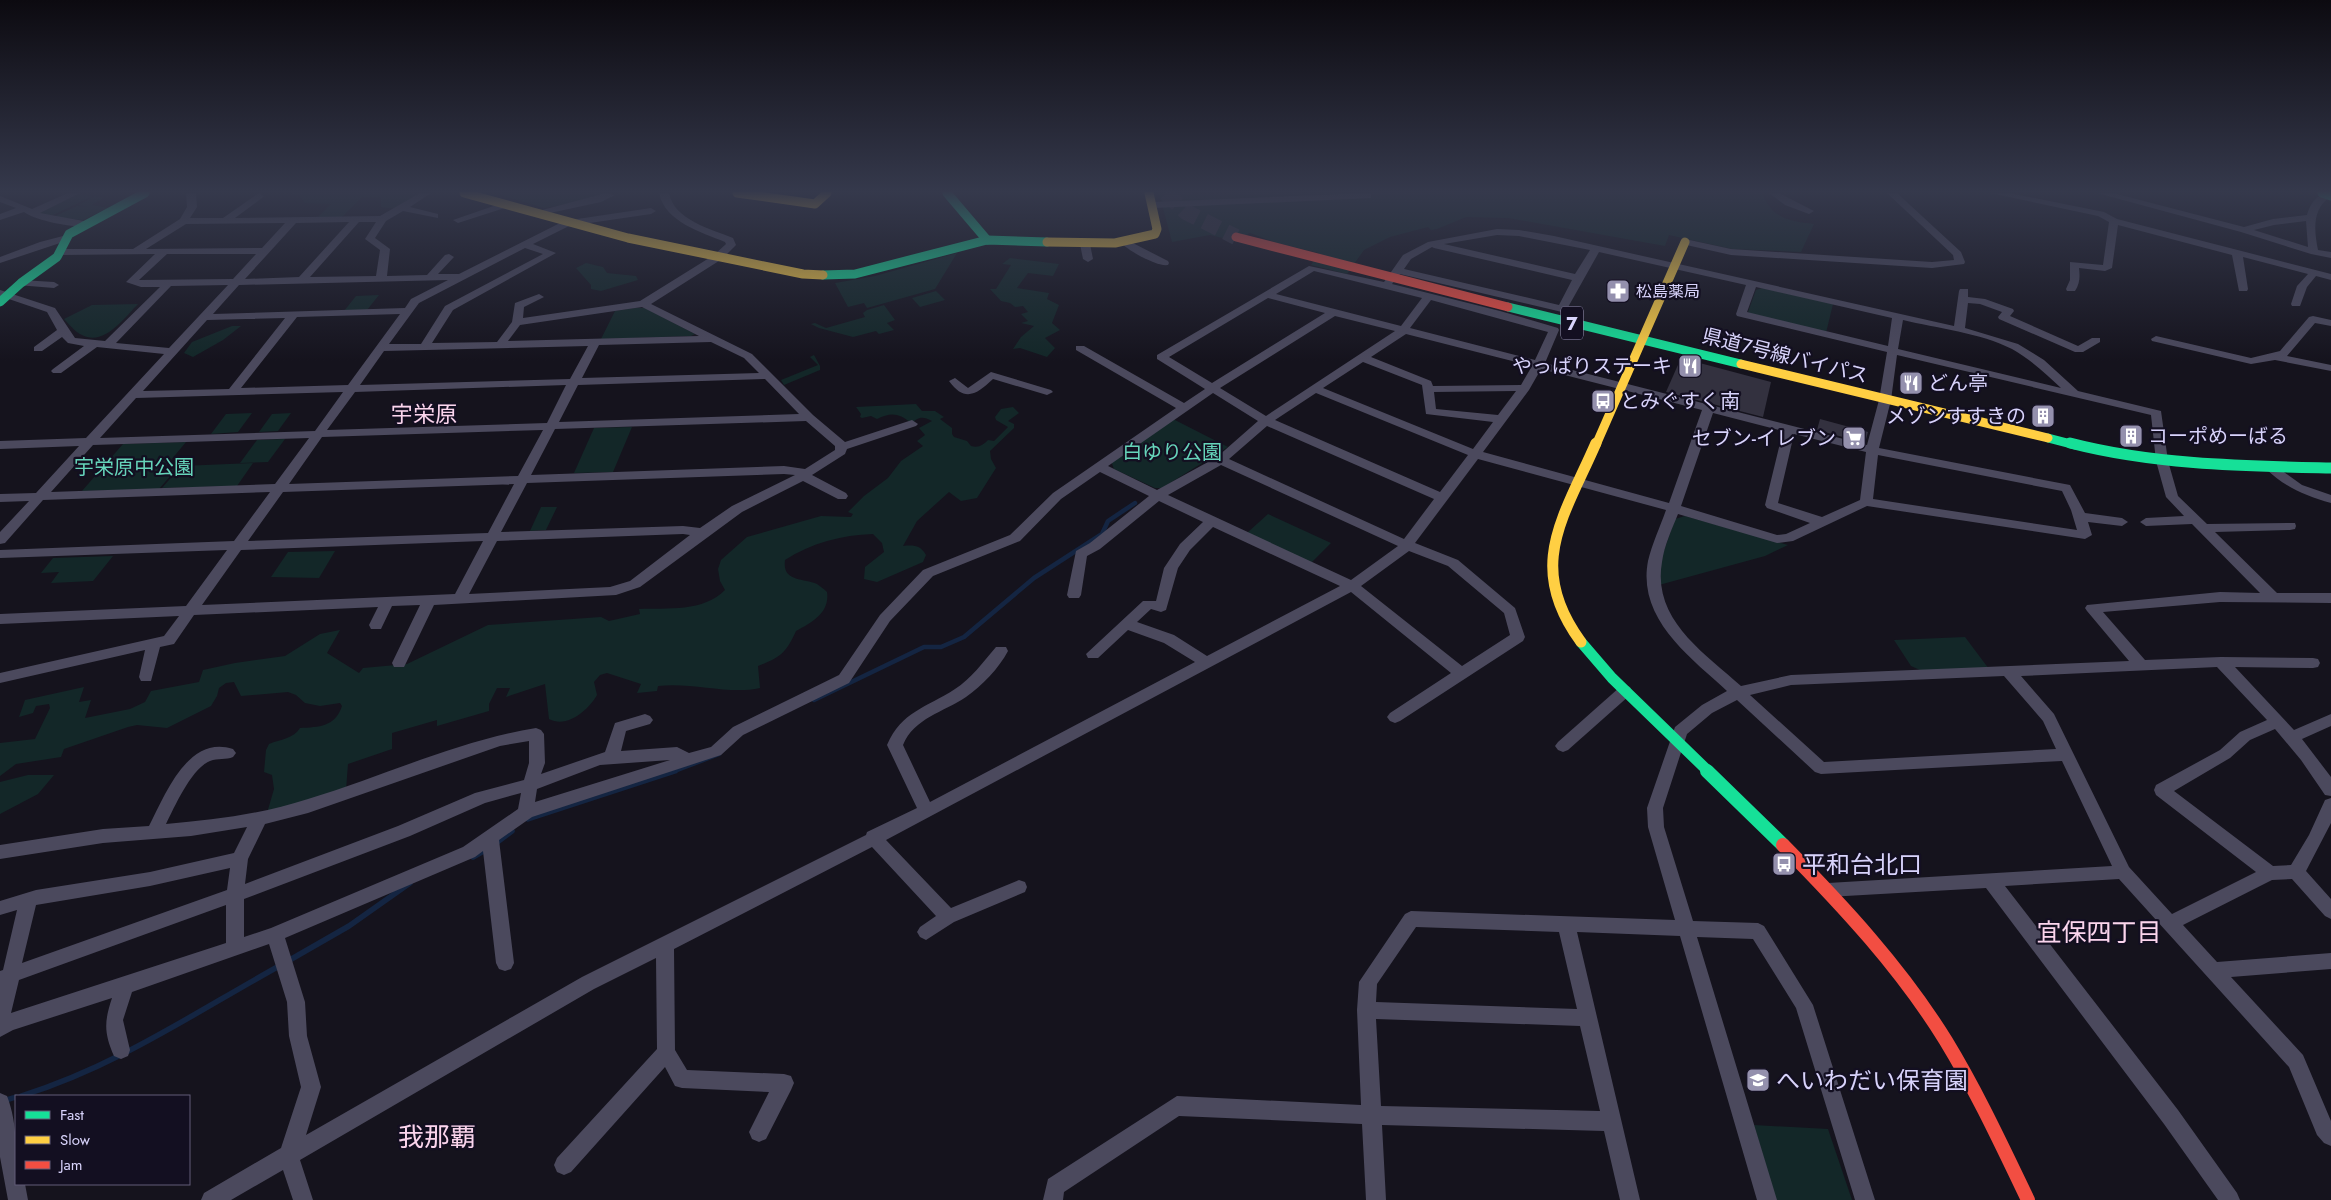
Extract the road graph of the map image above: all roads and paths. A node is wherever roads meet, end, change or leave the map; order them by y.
1 (30, 249) edge
2 (61, 249) edge
3 (330, 249) edge
4 (385, 249) edge
5 (516, 249) edge
6 (538, 249) edge
7 (680, 249) edge
8 (727, 249) edge
9 (952, 249) edge
10 (1085, 249) edge
11 (1134, 249) edge
12 (1278, 249) edge
13 (1420, 249) edge
14 (1452, 249) edge
15 (1596, 249) joint
16 (1682, 249) edge
17 (1717, 249) edge
18 (1953, 249) edge
19 (2110, 249) edge
20 (2225, 249) edge
21 (2304, 249) edge
22 (2313, 249) edge
23 (137, 250) joint
24 (166, 250) junction
25 (110, 251) junction
26 (266, 251) joint
27 (60, 252) junction
28 (2236, 252) junction
29 (2314, 252) junction
30 (2331, 256) edge
31 (449, 257) dead end
32 (718, 257) junction
33 (1088, 259) dead end
34 (0, 260) edge
35 (99, 261) dead end
36 (1164, 263) dead end
37 (1675, 267) junction
38 (1398, 270) junction
39 (2314, 274) junction
40 (462, 277) junction
41 (2331, 277) edge
42 (429, 278) junction
43 (1578, 278) junction
44 (382, 279) junction
45 (300, 282) junction
46 (21, 283) junction
47 (168, 284) junction
48 (235, 284) junction
49 (1752, 284) junction
50 (54, 285) dead end
51 (1386, 286) junction
52 (2071, 289) dead end
53 (2243, 289) dead end
54 (1267, 295) junction
55 (1428, 296) junction
56 (2, 297) edge
57 (539, 297) dead end
58 (643, 304) junction
59 (2296, 304) dead end
60 (407, 311) junction
61 (1334, 312) junction
62 (294, 314) junction
63 (1898, 316) junction
64 (205, 317) junction
65 (517, 322) junction
66 (2331, 323) edge
67 (1404, 330) junction
68 (1959, 330) junction
69 (63, 331) junction
70 (712, 339) junction
71 (2156, 339) dead end
72 (1642, 340) junction
73 (2096, 340) dead end
74 (595, 342) junction
75 (95, 343) junction
76 (108, 345) junction
77 (500, 345) junction
78 (424, 347) junction
79 (380, 348) junction
80 (1080, 348) dead end
81 (38, 349) dead end
82 (1893, 351) junction
83 (172, 352) junction
84 (2275, 357) junction
85 (1364, 358) junction
86 (1538, 365) junction
87 (2329, 366) edge
88 (57, 371) dead end
89 (768, 376) junction
90 (955, 381) dead end
91 (574, 382) junction
92 (1621, 386) junction
93 (352, 388) junction
94 (1213, 388) junction
95 (1525, 388) junction
96 (1315, 389) junction
97 (1428, 390) junction
98 (232, 392) junction
99 (1047, 392) dead end
100 (2074, 394) junction
101 (132, 395) junction
102 (1885, 400) junction
103 (1185, 408) junction
104 (1708, 408) junction
105 (809, 417) junction
106 (1502, 419) junction
107 (1266, 421) junction
108 (912, 424) dead end
109 (552, 427) junction
110 (1789, 429) junction
111 (319, 434) junction
112 (89, 442) junction
113 (0, 445) edge
114 (842, 447) junction
115 (1872, 450) junction
116 (1475, 454) junction
117 (1221, 460) junction
118 (2162, 461) junction
119 (2270, 466) junction
120 (1099, 467) junction
121 (2331, 468) edge
122 (805, 474) junction
123 (524, 480) junction
124 (1578, 483) junction
125 (279, 488) junction
126 (1158, 495) junction
127 (842, 496) dead end
128 (40, 497) junction
129 (0, 498) edge
130 (1443, 498) junction
131 (2331, 499) edge
132 (1866, 502) junction
133 (1673, 508) junction
134 (2081, 517) junction
135 (1212, 520) junction
136 (1822, 522) junction
137 (2122, 522) dead end
138 (2146, 522) dead end
139 (2199, 524) junction
140 (2290, 526) dead end
141 (702, 533) junction
142 (493, 538) junction
143 (0, 540) edge
144 (1407, 545) junction
145 (236, 547) junction
146 (0, 554) edge
147 (1352, 586) junction
148 (1074, 594) dead end
149 (2274, 598) junction
150 (2326, 598) edge
151 (459, 600) junction
152 (429, 601) junction
153 (387, 603) junction
154 (2331, 609) edge
155 (189, 611) junction
156 (0, 619) edge
157 (1127, 624) junction
158 (376, 625) dead end
159 (154, 644) junction
160 (1001, 651) dead end
161 (1093, 654) dead end
162 (399, 662) dead end
163 (1206, 662) junction
164 (2221, 662) junction
165 (2313, 663) dead end
166 (2141, 665) junction
167 (2008, 672) junction
168 (1462, 674) junction
169 (146, 677) dead end
170 (0, 678) edge
171 (1625, 691) junction
172 (1738, 692) junction
173 (1396, 717) dead end
174 (644, 720) dead end
175 (2331, 720) edge
176 (2278, 722) junction
177 (2290, 738) junction
178 (1677, 742) junction
179 (1563, 746) dead end
180 (228, 753) dead end
181 (2067, 755) junction
182 (611, 758) junction
183 (686, 760) junction
184 (2324, 769) edge
185 (530, 785) junction
186 (2331, 790) edge
187 (2331, 806) edge
188 (926, 811) junction
189 (526, 812) junction
190 (258, 820) junction
191 (154, 832) junction
192 (873, 838) junction
193 (491, 844) junction
194 (0, 852) edge
195 (240, 859) junction
196 (2123, 872) junction
197 (2296, 872) junction
198 (2270, 873) junction
199 (1990, 880) junction
200 (1018, 887) dead end
201 (1828, 890) junction
202 (2325, 895) edge
203 (235, 896) junction
204 (28, 900) junction
205 (0, 908) edge
206 (2331, 910) edge
207 (948, 917) junction
208 (2170, 923) junction
209 (1566, 924) junction
210 (1686, 928) junction
211 (926, 932) dead end
212 (275, 934) junction
213 (665, 944) junction
214 (234, 948) junction
215 (2331, 961) edge
216 (505, 963) dead end
217 (2212, 971) junction
218 (5, 977) edge
219 (125, 986) junction
220 (1366, 1010) junction
221 (1587, 1018) junction
222 (0, 1022) edge
223 (0, 1028) edge
224 (121, 1050) dead end
225 (666, 1052) junction
226 (1, 1108) edge
227 (1370, 1115) junction
228 (1611, 1121) junction
229 (759, 1132) dead end
230 (2331, 1136) edge
231 (289, 1156) junction
232 (564, 1165) dead end
233 (15, 1184) edge
234 (15, 1185) edge
235 (18, 1200) edge
236 (212, 1200) edge
237 (303, 1200) edge
238 (1053, 1200) edge
239 (1376, 1200) edge
240 (1630, 1200) edge
241 (1767, 1200) edge
242 (1866, 1200) edge
243 (2028, 1200) edge
244 (2230, 1200) edge

1 - 34 street
2 - 27 street
3 - 45 street
4 - 44 street
5 - 40 street
6 - 78 street
7 - 32 street
8 - 32 street
9 - 32 street
10 - 33 street
11 - 36 street
12 - 72 street, 県道7号線バイパス / 7
13 - 38 street
14 - 43 street
15 - 37 street
15 - 43 street
16 - 37 street
17 - 18 street
19 - 52 street
20 - 28 street
21 - 29 street
22 - 29 street
23 - 24 street
23 - 25 street
24 - 26 street
24 - 47 street
25 - 27 street
25 - 35 street
26 - 48 street
27 - 46 street
28 - 39 street
28 - 53 street
29 - 30 street
31 - 42 street
32 - 58 street
37 - 49 street
37 - 72 street
38 - 43 street
38 - 51 street
39 - 41 street
39 - 59 street
40 - 42 street
40 - 60 street
42 - 44 street
44 - 45 street
45 - 48 street
46 - 50 street
46 - 56 street
47 - 48 street
47 - 76 street
48 - 64 street
49 - 63 street
49 - 82 street
51 - 54 street
51 - 55 street
54 - 61 street
54 - 94 street
55 - 67 street
55 - 86 street
56 - 69 street
57 - 65 street
58 - 65 street
58 - 70 street
60 - 62 street
60 - 79 street
61 - 67 street
61 - 94 street
62 - 64 street
62 - 98 street
63 - 68 street
63 - 82 street
64 - 83 street
65 - 77 street
66 - 84 street
67 - 85 street
67 - 86 street
68 - 73 street
68 - 100 street
69 - 75 street
69 - 81 street
70 - 74 street
70 - 89 street
71 - 84 street
72 - 92 street
72 - 102 street, 県道7号線バイパス / 7
74 - 77 street
74 - 91 street
75 - 76 street
75 - 88 street
76 - 83 street
77 - 78 street
78 - 79 street
79 - 93 street
80 - 103 street
82 - 100 street
82 - 102 street
83 - 101 street
84 - 87 street
85 - 96 street
85 - 97 street
86 - 92 street
86 - 95 street
89 - 91 street
89 - 105 street
90 - 99 street
91 - 93 street
91 - 109 street
92 - 104 street
92 - 124 street
93 - 98 street
93 - 111 street
94 - 103 street
94 - 107 street
95 - 97 street
95 - 106 street
96 - 107 street
96 - 116 street
97 - 106 street
98 - 101 street
100 - 118 street
101 - 112 street
102 - 115 street
102 - 118 street, 県道7号線バイパス / 7
103 - 120 street
104 - 110 street
104 - 133 street
105 - 109 street
105 - 114 street
106 - 116 street
107 - 117 street
107 - 130 street
108 - 114 street
109 - 111 street
109 - 123 street
110 - 115 street
110 - 136 street
111 - 112 street
111 - 125 street
112 - 113 street
112 - 128 street
114 - 122 street
115 - 132 street
115 - 134 street
116 - 124 street
116 - 130 street
117 - 126 street
117 - 144 street
118 - 119 street, 県道7号線バイパス / 7
118 - 139 street
119 - 121 street, 県道7号線バイパス / 7
119 - 131 street
120 - 126 street
120 - 183 street
122 - 123 street
122 - 127 street
122 - 141 street
123 - 125 street
123 - 142 street
124 - 133 street
124 - 171 street
125 - 128 street
125 - 145 street
126 - 135 street
126 - 148 street
128 - 129 street
128 - 143 street
130 - 144 street
132 - 134 street
132 - 136 street
133 - 136 street
133 - 172 street
134 - 137 street
135 - 147 street
135 - 157 street
138 - 139 street
139 - 140 street
139 - 149 street
141 - 142 street
141 - 151 street
142 - 145 street
142 - 151 street
144 - 147 street
144 - 168 street
145 - 146 street
145 - 155 street
147 - 163 street
147 - 168 street
149 - 150 street
149 - 166 street
150 - 154 street
151 - 152 street
152 - 153 street
152 - 162 street
153 - 155 street
153 - 158 street
155 - 156 street
155 - 159 street
157 - 161 street
157 - 163 street
159 - 169 street
159 - 170 street
160 - 188 street
163 - 188 street
164 - 165 street
164 - 166 street
164 - 176 street
166 - 167 street
167 - 172 street
167 - 181 street
168 - 173 street
171 - 178 street
171 - 179 street
172 - 178 street
172 - 181 street
174 - 182 street
175 - 177 street
176 - 177 street
176 - 198 street
177 - 184 street
178 - 201 street
178 - 210 street
180 - 191 street
181 - 196 street
182 - 183 street
182 - 185 street
183 - 189 street
184 - 186 street
185 - 189 street
185 - 190 street
185 - 203 street
187 - 197 street
188 - 192 street
189 - 193 street
190 - 191 street
190 - 195 street
191 - 194 street
192 - 207 street
192 - 213 street
193 - 212 street
193 - 216 street
195 - 203 street
195 - 204 street
196 - 199 street
196 - 208 street
197 - 198 street
197 - 202 street
198 - 208 street
199 - 201 street
199 - 244 street
200 - 207 street
201 - 243 street
202 - 206 street
203 - 214 street
203 - 218 street
204 - 205 street
204 - 218 street
207 - 211 street
208 - 217 street
209 - 210 street
209 - 220 street
209 - 221 street
210 - 241 street
210 - 242 street
212 - 214 street
212 - 231 street
213 - 225 street
213 - 231 street
214 - 219 street
215 - 217 street
217 - 230 street
218 - 222 street
219 - 223 street
219 - 224 street
220 - 221 street
220 - 227 street
221 - 228 street
225 - 229 street
225 - 232 street
226 - 233 street
227 - 228 street
227 - 238 street
227 - 239 street
228 - 240 street
231 - 236 street
231 - 237 street
234 - 235 street

